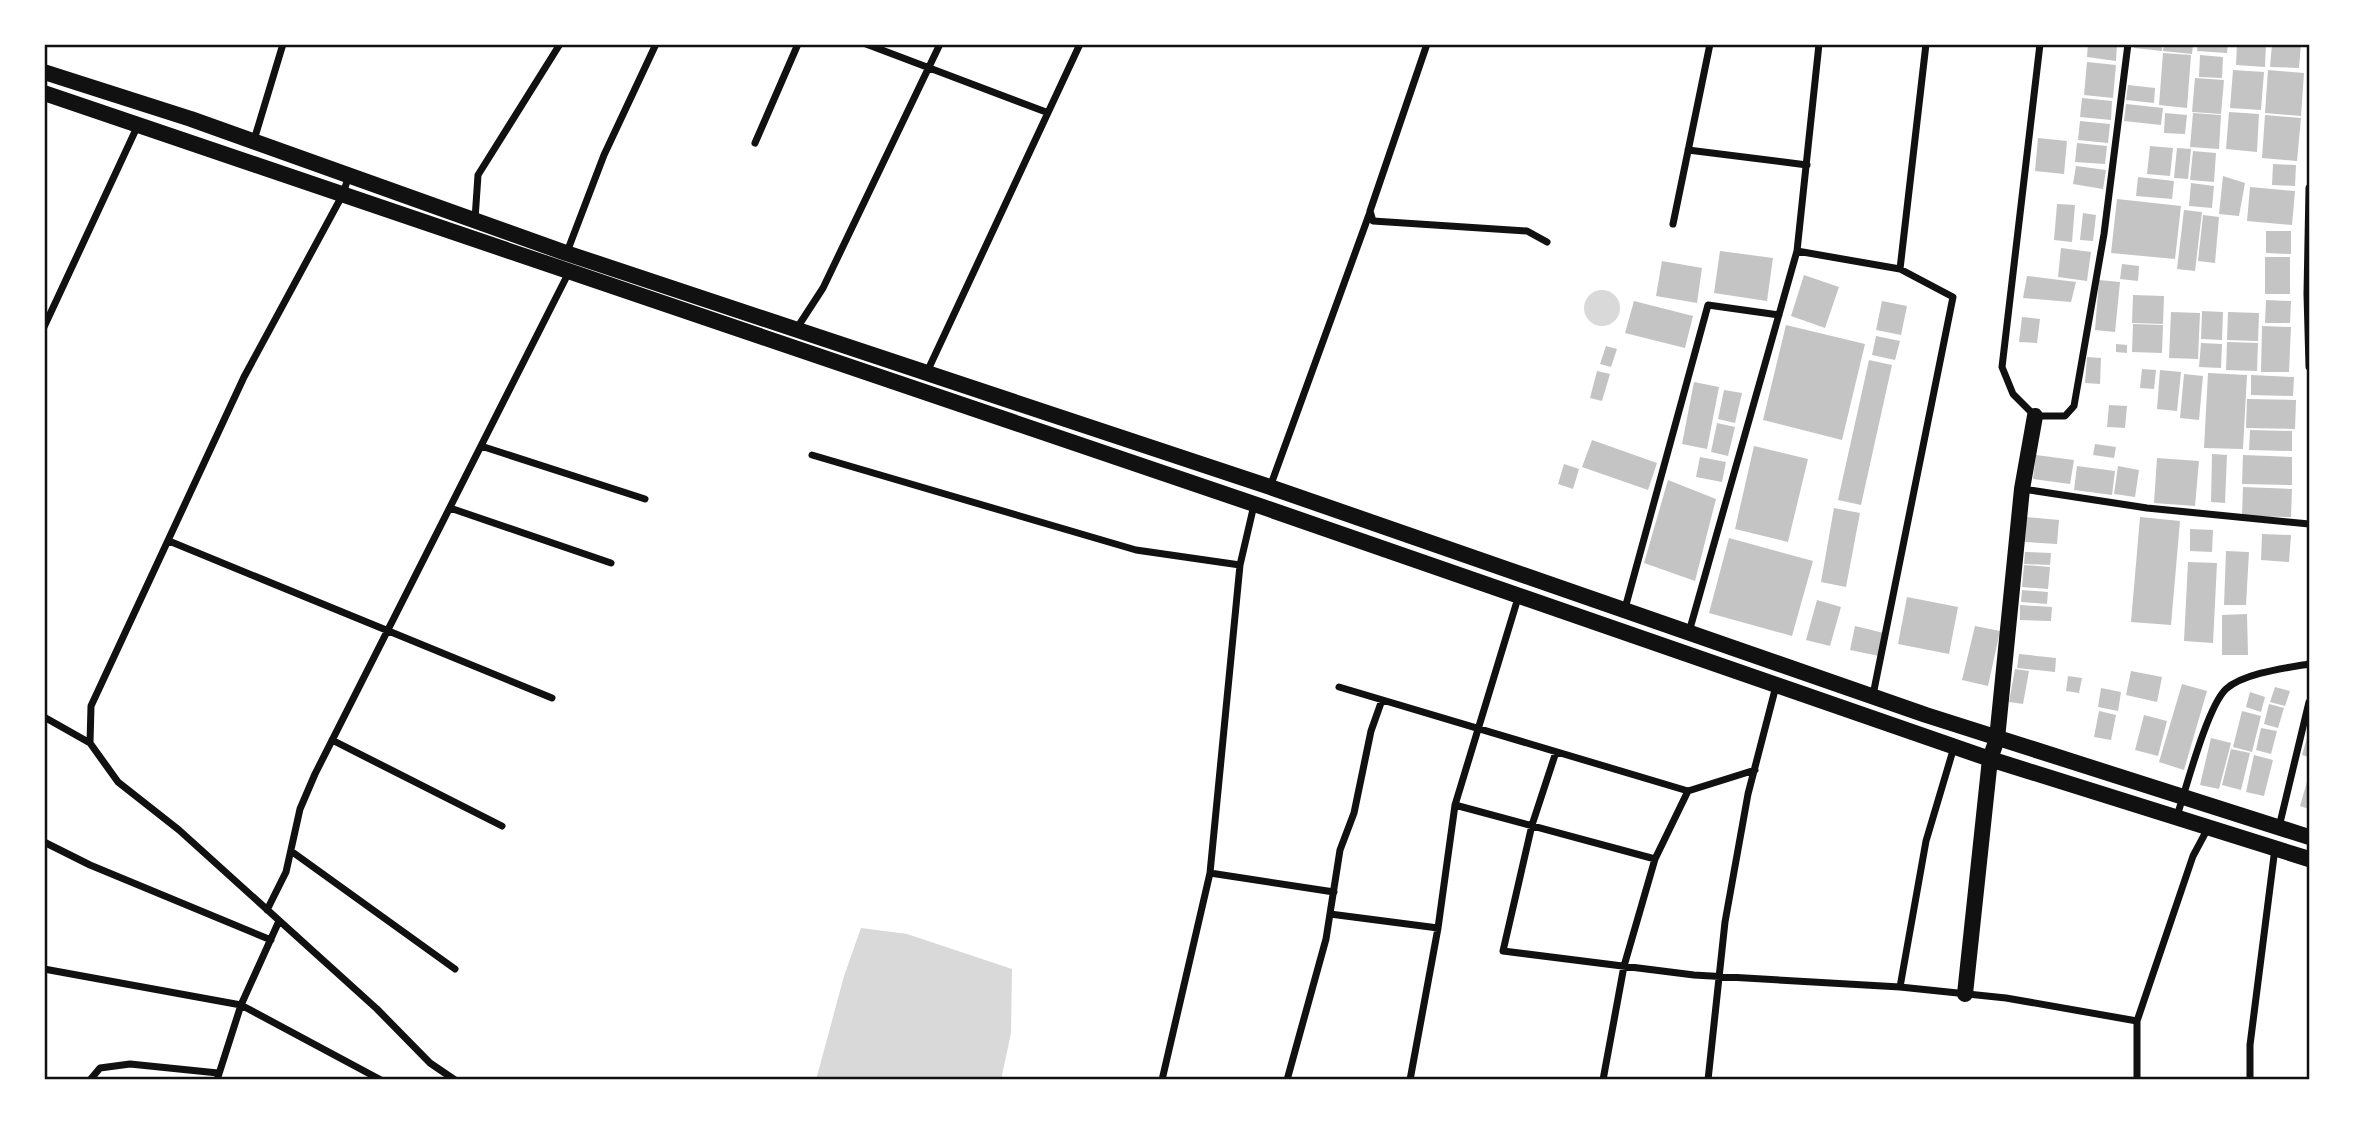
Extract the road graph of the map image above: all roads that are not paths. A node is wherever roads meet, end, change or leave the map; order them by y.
1 (283, 44) edge
2 (560, 44) edge
3 (656, 44) edge
4 (798, 44) edge
5 (866, 44) edge
6 (940, 44) edge
7 (1080, 44) edge
8 (1427, 44) edge
9 (1710, 44) edge
10 (1819, 44) edge
11 (1926, 44) edge
12 (2040, 44) edge
13 (2128, 44) edge
14 (928, 67) junction
15 (44, 72) edge
16 (44, 93) edge
17 (1046, 112) junction
18 (138, 124) junction
19 (254, 141) junction
20 (755, 143) dead end
21 (1688, 150) junction
22 (1807, 165) junction
23 (349, 175) junction
24 (2309, 188) edge
25 (343, 194) junction
26 (1370, 211) junction
27 (475, 220) junction
28 (1673, 224) dead end
29 (1547, 242) dead end
30 (1797, 251) junction
31 (566, 253) junction
32 (1900, 269) junction
33 (569, 272) junction
34 (1779, 315) junction
35 (44, 327) edge
36 (797, 329) junction
37 (2309, 367) edge
38 (927, 372) junction
39 (2035, 416) junction
40 (481, 446) junction
41 (812, 455) dead end
42 (1270, 487) junction
43 (2022, 489) junction
44 (645, 499) dead end
45 (1254, 504) junction
46 (450, 508) junction
47 (2309, 524) edge
48 (169, 541) junction
49 (611, 564) dead end
50 (1240, 565) junction
51 (1518, 598) junction
52 (1624, 612) junction
53 (387, 632) junction
54 (1689, 635) junction
55 (2309, 664) edge
56 (1776, 686) junction
57 (1339, 687) dead end
58 (1873, 696) junction
59 (552, 698) dead end
60 (1382, 700) junction
61 (2309, 702) edge
62 (1926, 715) junction
63 (44, 717) edge
64 (1478, 728) junction
65 (1919, 735) junction
66 (1997, 739) junction
67 (332, 740) junction
68 (90, 743) junction
69 (1954, 747) junction
70 (1556, 752) junction
71 (1990, 759) junction
72 (1755, 770) junction
73 (1688, 791) junction
74 (2183, 797) junction
75 (1455, 805) junction
76 (2177, 817) junction
77 (1532, 825) junction
78 (502, 826) dead end
79 (2208, 827) junction
80 (2279, 827) junction
81 (2309, 836) edge
82 (44, 842) edge
83 (2275, 848) junction
84 (291, 851) junction
85 (1655, 859) junction
86 (2309, 859) edge
87 (1210, 873) junction
88 (1334, 892) junction
89 (267, 910) junction
90 (1330, 914) junction
91 (279, 921) junction
92 (1438, 928) junction
93 (271, 940) junction
94 (1624, 966) junction
95 (44, 969) edge
96 (455, 969) dead end
97 (1720, 976) junction
98 (1900, 987) junction
99 (1965, 994) junction
100 (241, 1005) junction
101 (2137, 1021) junction
102 (218, 1077) edge
103 (90, 1080) edge
104 (381, 1080) edge
105 (455, 1080) edge
106 (1162, 1080) edge
107 (1287, 1080) edge
108 (1410, 1080) edge
109 (1603, 1080) edge
110 (1708, 1080) edge
111 (2137, 1080) edge
112 (2250, 1080) edge

1 - 19 street
2 - 27 street
3 - 31 street
4 - 20 street
5 - 14 street
6 - 14 street
7 - 17 street
8 - 26 street
9 - 21 street
10 - 22 street
11 - 32 street
12 - 39 street
13 - 39 street
14 - 17 street
14 - 36 street
15 - 19 main road
16 - 18 main road
17 - 38 street
18 - 25 main road
18 - 35 street
19 - 23 main road
21 - 22 street
21 - 28 street
22 - 30 street
23 - 25 street
23 - 27 main road
24 - 37 street
25 - 33 main road
25 - 48 street
26 - 29 street
26 - 42 street
27 - 31 main road
30 - 32 street
30 - 34 street
31 - 36 main road
32 - 58 street
33 - 40 street
33 - 45 main road
34 - 52 street
34 - 54 street
36 - 38 main road
38 - 42 main road
39 - 43 main road
40 - 44 street
40 - 46 street
41 - 50 street
42 - 52 main road
43 - 47 street
43 - 66 main road
45 - 50 street
45 - 51 main road
46 - 49 street
46 - 53 street
48 - 53 street
48 - 68 street
50 - 87 street
51 - 56 main road
51 - 64 street
52 - 54 main road
53 - 59 street
53 - 67 street
54 - 58 main road
55 - 74 street
56 - 65 main road
56 - 72 street
57 - 60 street
58 - 62 main road
60 - 64 street
60 - 88 street
61 - 80 street
62 - 65 main road
62 - 66 main road
63 - 68 street
64 - 70 street
64 - 75 street
65 - 69 main road
66 - 71 main road
66 - 74 main road
67 - 78 street
67 - 84 street
68 - 89 street
69 - 71 main road
69 - 98 street
70 - 73 street
70 - 77 street
71 - 76 main road
71 - 99 main road
72 - 73 street
72 - 97 street
73 - 85 street
74 - 76 street
74 - 80 main road
75 - 77 street
75 - 92 street
76 - 79 main road
77 - 85 street
77 - 94 street
79 - 83 main road
79 - 101 street
80 - 81 main road
82 - 93 street
83 - 86 main road
83 - 112 street
84 - 89 street
84 - 96 street
85 - 94 street
87 - 88 street
87 - 106 street
88 - 90 street
89 - 91 street
90 - 92 street
90 - 107 street
91 - 93 street
91 - 105 street
92 - 108 street
93 - 100 street
94 - 97 street
94 - 109 street
95 - 100 street
97 - 98 street
97 - 110 street
98 - 99 street
99 - 101 street
100 - 102 street
100 - 104 street
101 - 111 street
102 - 103 street

